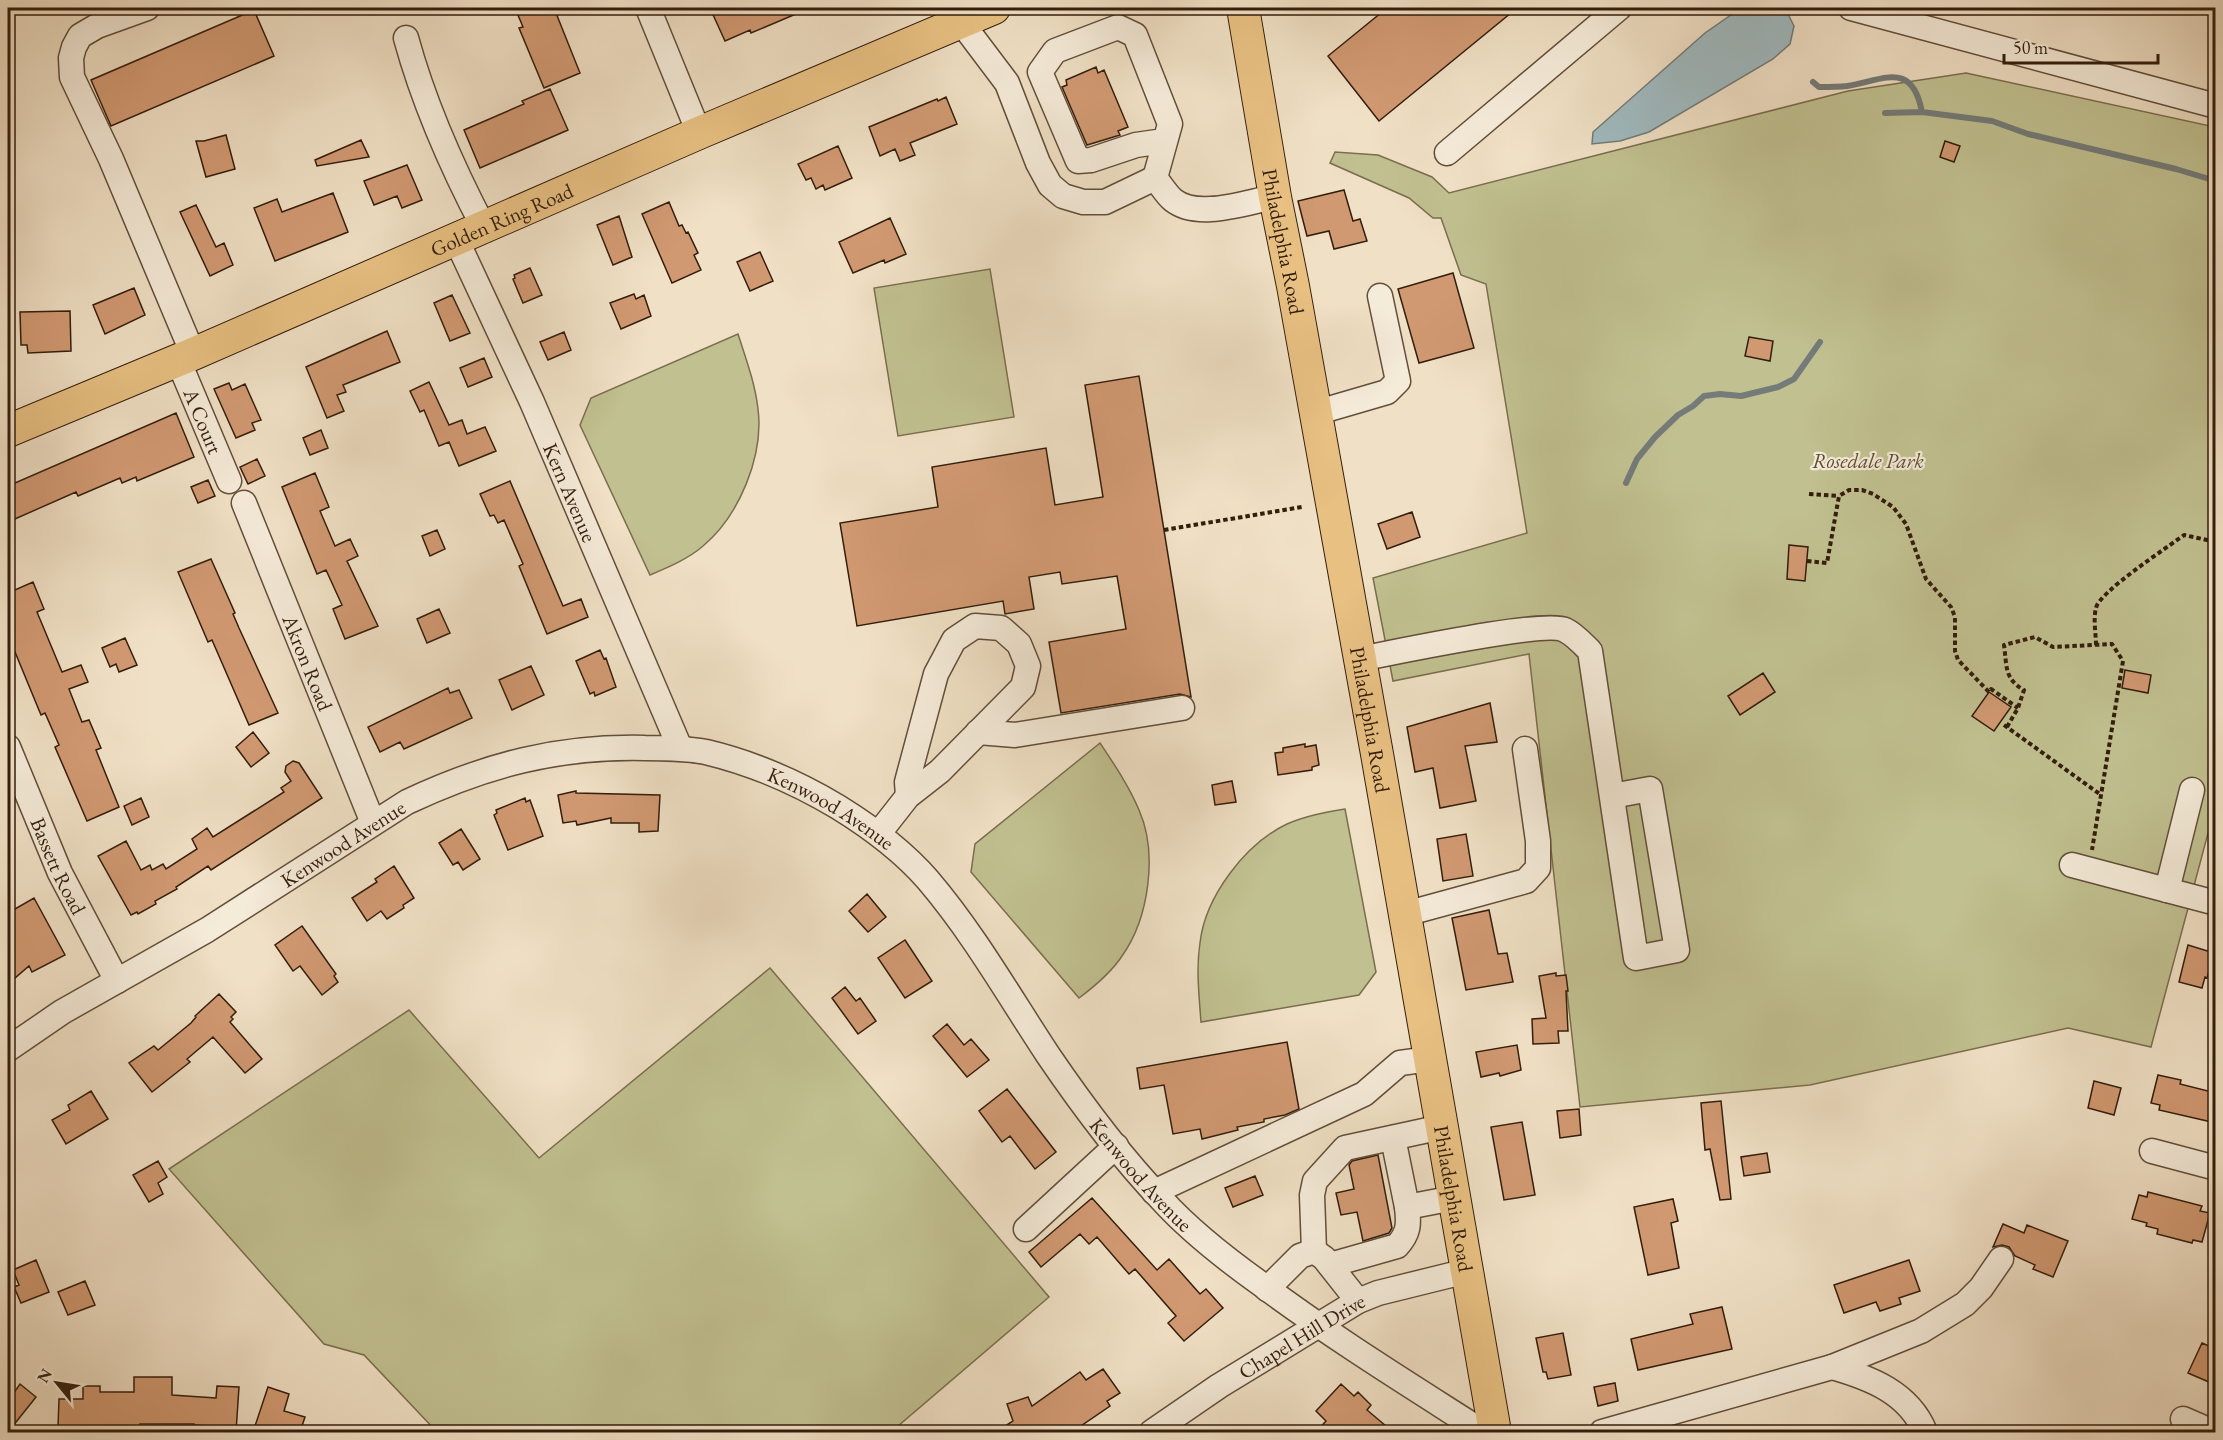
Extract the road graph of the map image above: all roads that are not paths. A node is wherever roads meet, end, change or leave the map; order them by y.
1 (147, 8) edge
2 (648, 8) edge
3 (994, 8) edge
4 (1243, 8) edge
5 (1619, 8) edge
6 (1851, 8) edge
7 (957, 15) edge
8 (406, 38) dead end
9 (2216, 106) edge
10 (699, 132) junction
11 (1164, 141) junction
12 (1448, 153) dead end
13 (1155, 178) junction
14 (1275, 197) junction
15 (470, 233) junction
16 (1380, 296) dead end
17 (185, 357) junction
18 (1315, 413) junction
19 (8, 431) edge
20 (229, 481) dead end
21 (244, 503) dead end
22 (1359, 659) junction
23 (1182, 708) dead end
24 (978, 732) junction
25 (8, 747) edge
26 (680, 748) junction
27 (1525, 749) dead end
28 (2192, 790) dead end
29 (1612, 795) junction
30 (908, 796) junction
31 (374, 823) junction
32 (879, 833) junction
33 (2081, 867) road end
34 (2167, 890) junction
35 (2216, 903) edge
36 (1405, 914) junction
37 (117, 981) junction
38 (8, 1049) edge
39 (1430, 1059) junction
40 (1442, 1127) junction
41 (1393, 1138) junction
42 (1116, 1146) junction
43 (2152, 1151) dead end
44 (2216, 1168) edge
45 (1154, 1192) junction
46 (1454, 1198) junction
47 (1407, 1208) junction
48 (1026, 1229) dead end
49 (1322, 1258) junction
50 (2001, 1259) dead end
51 (1467, 1271) junction
52 (1267, 1289) junction
53 (1358, 1301) junction
54 (1319, 1326) junction
55 (1832, 1367) junction
56 (2183, 1419) dead end
57 (1152, 1432) edge
58 (1483, 1432) edge
59 (1495, 1432) edge
60 (1602, 1432) edge
61 (1925, 1432) edge
62 (2213, 1432) edge

1 - 17 street, A Court
2 - 10 street
3 - 7 main road, Golden Ring Road
4 - 14 main road, Philadelphia Road
5 - 12 street
6 - 9 street
7 - 10 main road, Golden Ring Road
7 - 13 street
8 - 15 street, Kern Avenue
10 - 15 main road, Golden Ring Road
11 - 11 street
11 - 13 street
13 - 14 street
14 - 18 main road, Philadelphia Road
15 - 17 main road, Golden Ring Road
15 - 26 street, Kern Avenue
16 - 18 street
17 - 19 main road, Golden Ring Road
17 - 20 street, A Court
18 - 22 main road, Philadelphia Road
21 - 31 street, Akron Road
22 - 29 street
22 - 36 main road, Philadelphia Road
23 - 24 street
24 - 30 street
24 - 30 street
25 - 37 street, Bassett Road
26 - 31 street, Kenwood Avenue
26 - 32 street, Kenwood Avenue
27 - 36 street
28 - 34 street
29 - 29 street
30 - 32 street
31 - 37 street, Kenwood Avenue
32 - 42 street, Kenwood Avenue
33 - 34 street
34 - 35 street
36 - 39 main road, Philadelphia Road
37 - 38 street, Kenwood Avenue
39 - 40 main road, Philadelphia Road
39 - 45 street
40 - 41 street
40 - 46 main road, Philadelphia Road
41 - 47 street
41 - 49 street
42 - 45 street, Kenwood Avenue
42 - 48 street
43 - 44 street
45 - 52 street, Kenwood Avenue
46 - 47 street
46 - 51 main road, Philadelphia Road
47 - 49 street
49 - 52 street
49 - 53 street
50 - 55 street
51 - 53 street, Chapel Hill Drive
51 - 59 main road, Philadelphia Road
52 - 54 street, Kenwood Avenue
53 - 54 street, Chapel Hill Drive
54 - 57 street, Chapel Hill Drive
54 - 58 street, Kenwood Avenue
55 - 60 street
55 - 61 street
56 - 62 street

